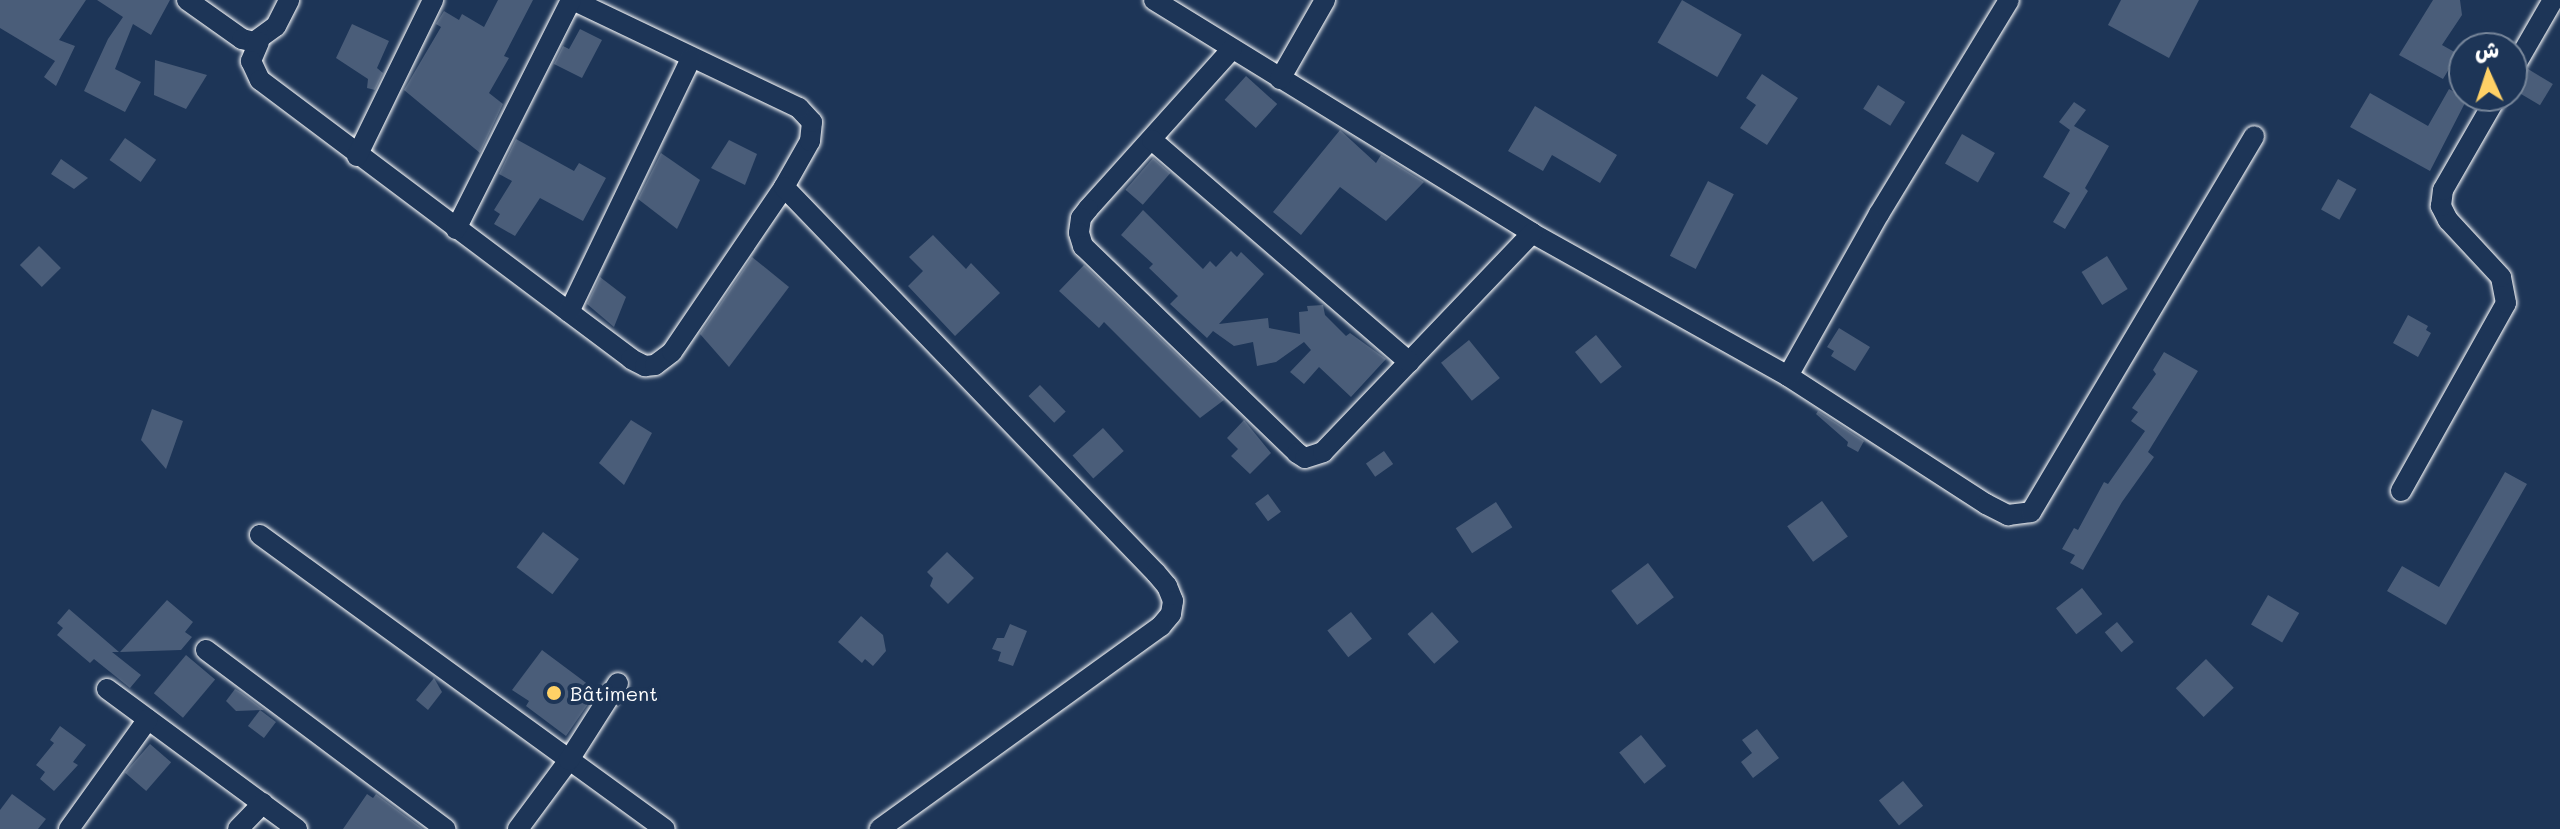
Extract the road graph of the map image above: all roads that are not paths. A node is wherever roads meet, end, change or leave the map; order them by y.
1 (187, 0) edge
2 (289, 0) edge
3 (433, 0) edge
4 (572, 0) edge
5 (1154, 0) edge
6 (1325, 0) edge
7 (2009, 0) edge
8 (2553, 0) edge
9 (259, 42) junction
10 (2528, 43) edge
11 (1232, 49) junction
12 (691, 59) junction
13 (1280, 79) junction
14 (2488, 112) edge
15 (2254, 136) dead end
16 (1152, 140) junction
17 (357, 156) junction
18 (784, 187) junction
19 (456, 229) junction
20 (1532, 233) junction
21 (569, 312) junction
22 (1409, 362) junction
23 (1788, 376) junction
24 (2401, 491) dead end
25 (260, 535) dead end
26 (206, 650) dead end
27 (618, 683) dead end
28 (107, 689) dead end
29 (148, 719) junction
30 (569, 760) junction
31 (263, 803) junction
32 (69, 829) edge
33 (238, 829) edge
34 (297, 829) edge
35 (445, 829) edge
36 (518, 829) edge
37 (664, 829) edge
38 (880, 829) edge

1 - 9 street
2 - 9 street
3 - 17 street
4 - 12 street
4 - 19 street
5 - 11 street
6 - 13 street
7 - 23 street
8 - 10 street
9 - 17 street
11 - 13 street
11 - 16 street
12 - 18 street
12 - 21 street
13 - 20 street
14 - 24 street
15 - 23 street
16 - 22 street
16 - 22 street
17 - 19 street
18 - 21 street
18 - 38 street
19 - 21 street
20 - 22 street
20 - 23 street
25 - 30 street
26 - 35 street
27 - 30 street
28 - 29 street
29 - 31 street
29 - 32 street
30 - 36 street
30 - 37 street
31 - 33 street
31 - 34 street

